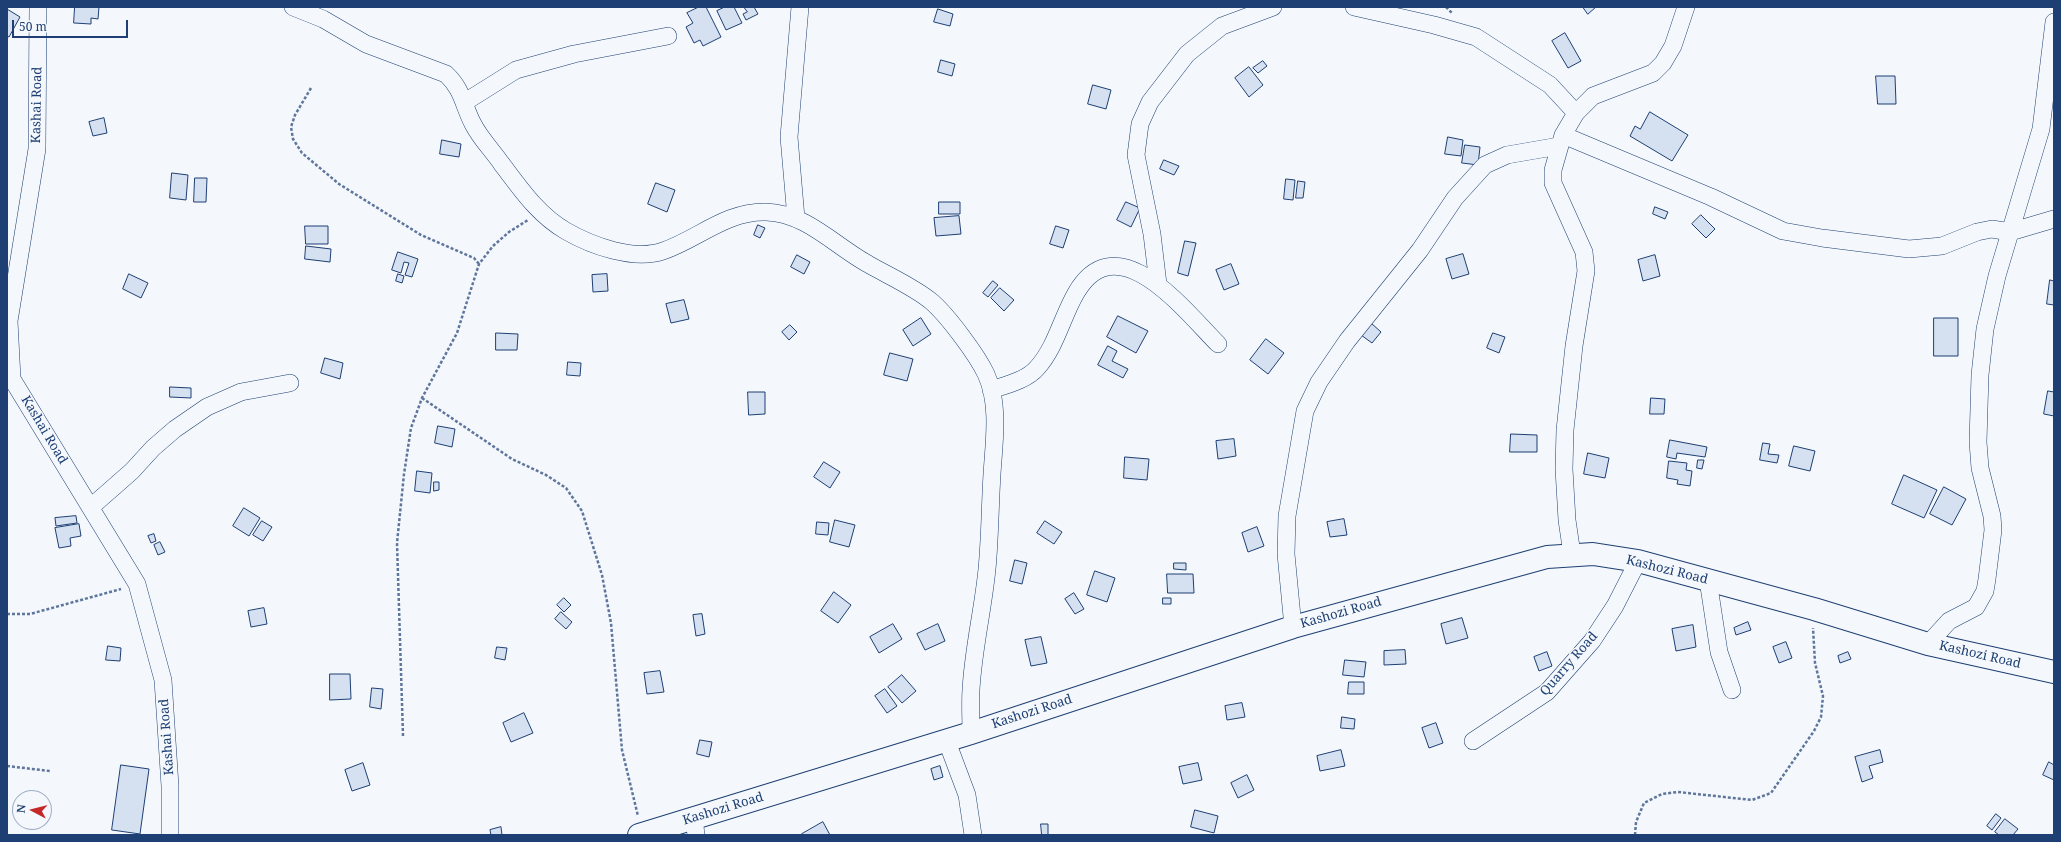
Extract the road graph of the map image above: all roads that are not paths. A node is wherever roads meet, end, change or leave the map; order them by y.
1 (38, 7) edge
2 (293, 7) edge
3 (800, 7) edge
4 (1273, 7) edge
5 (1354, 7) edge
6 (1686, 7) edge
7 (2054, 22) edge
8 (668, 36) dead end
9 (465, 102) junction
10 (1576, 113) junction
11 (1561, 141) junction
12 (796, 218) junction
13 (2054, 218) edge
14 (2010, 232) junction
15 (1158, 284) junction
16 (1218, 344) dead end
17 (290, 383) dead end
18 (991, 390) junction
19 (91, 507) junction
20 (1572, 554) junction
21 (1638, 561) junction
22 (1708, 580) junction
23 (1293, 627) junction
24 (1928, 644) junction
25 (2054, 672) edge
26 (1732, 690) dead end
27 (970, 733) junction
28 (946, 739) junction
29 (1473, 741) dead end
30 (695, 826) edge
31 (640, 834) edge
32 (170, 835) edge
33 (973, 835) edge

1 - 19 street, Kashai Road
2 - 9 street
3 - 12 street
4 - 15 street
5 - 10 street
6 - 10 street
7 - 14 street
8 - 9 street
9 - 12 street
10 - 11 street
11 - 14 street
11 - 20 street
11 - 23 street
12 - 18 street
13 - 14 street
14 - 24 street
15 - 16 street
15 - 18 street
17 - 19 street
18 - 27 street
19 - 32 street, Kashai Road
20 - 21 main road, Kashozi Road
20 - 23 main road, Kashozi Road
21 - 22 main road, Kashozi Road
21 - 29 street, Quarry Road
22 - 24 main road, Kashozi Road
22 - 26 street
23 - 27 main road, Kashozi Road
24 - 25 main road, Kashozi Road
27 - 28 main road, Kashozi Road
28 - 30 main road, Kashozi Road
28 - 33 street
30 - 31 main road, Kashozi Road

